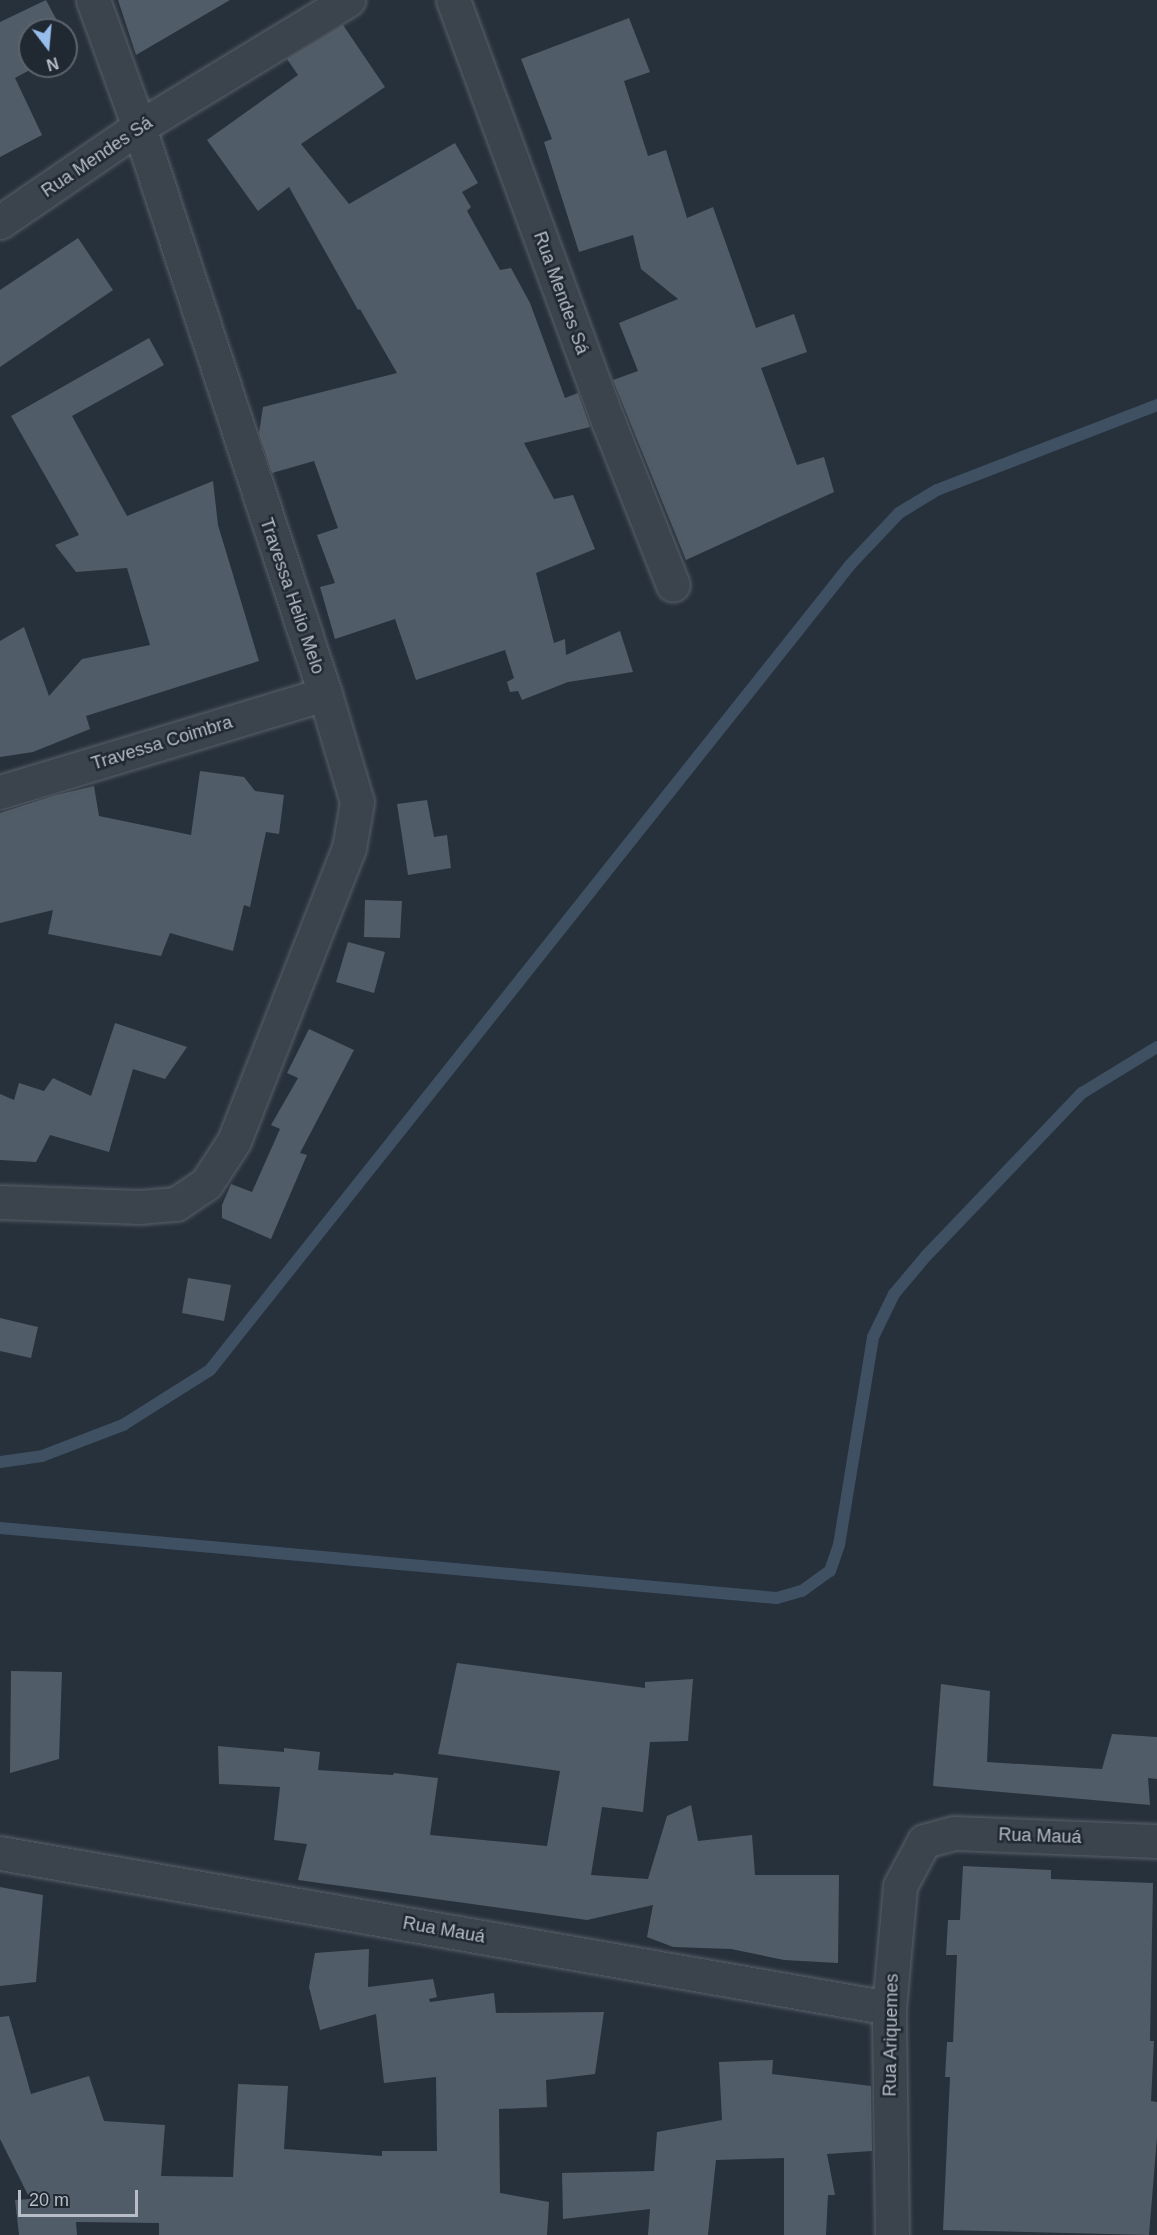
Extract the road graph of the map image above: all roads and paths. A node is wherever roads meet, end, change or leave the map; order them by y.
1 (93, 0) edge
2 (348, 0) edge
3 (453, 0) edge
4 (139, 128) junction
5 (0, 222) edge
6 (673, 585) dead end
7 (325, 694) junction
8 (0, 792) edge
9 (0, 1202) edge
10 (924, 1841) joint
11 (1157, 1841) edge
12 (0, 1852) edge
13 (888, 2008) junction
14 (892, 2235) edge

1 - 4 street, Travessa Helio Melo
2 - 4 street, Rua Mendes Sá
3 - 6 street, Rua Mendes Sá
4 - 5 street, Rua Mendes Sá
4 - 7 street, Travessa Helio Melo
7 - 8 street, Travessa Coimbra
7 - 9 street, Travessa Helio Melo
10 - 11 street, Rua Mauá
10 - 13 street, Rua Ariquemes
12 - 13 street, Rua Mauá
13 - 14 street, Rua Ariquemes

